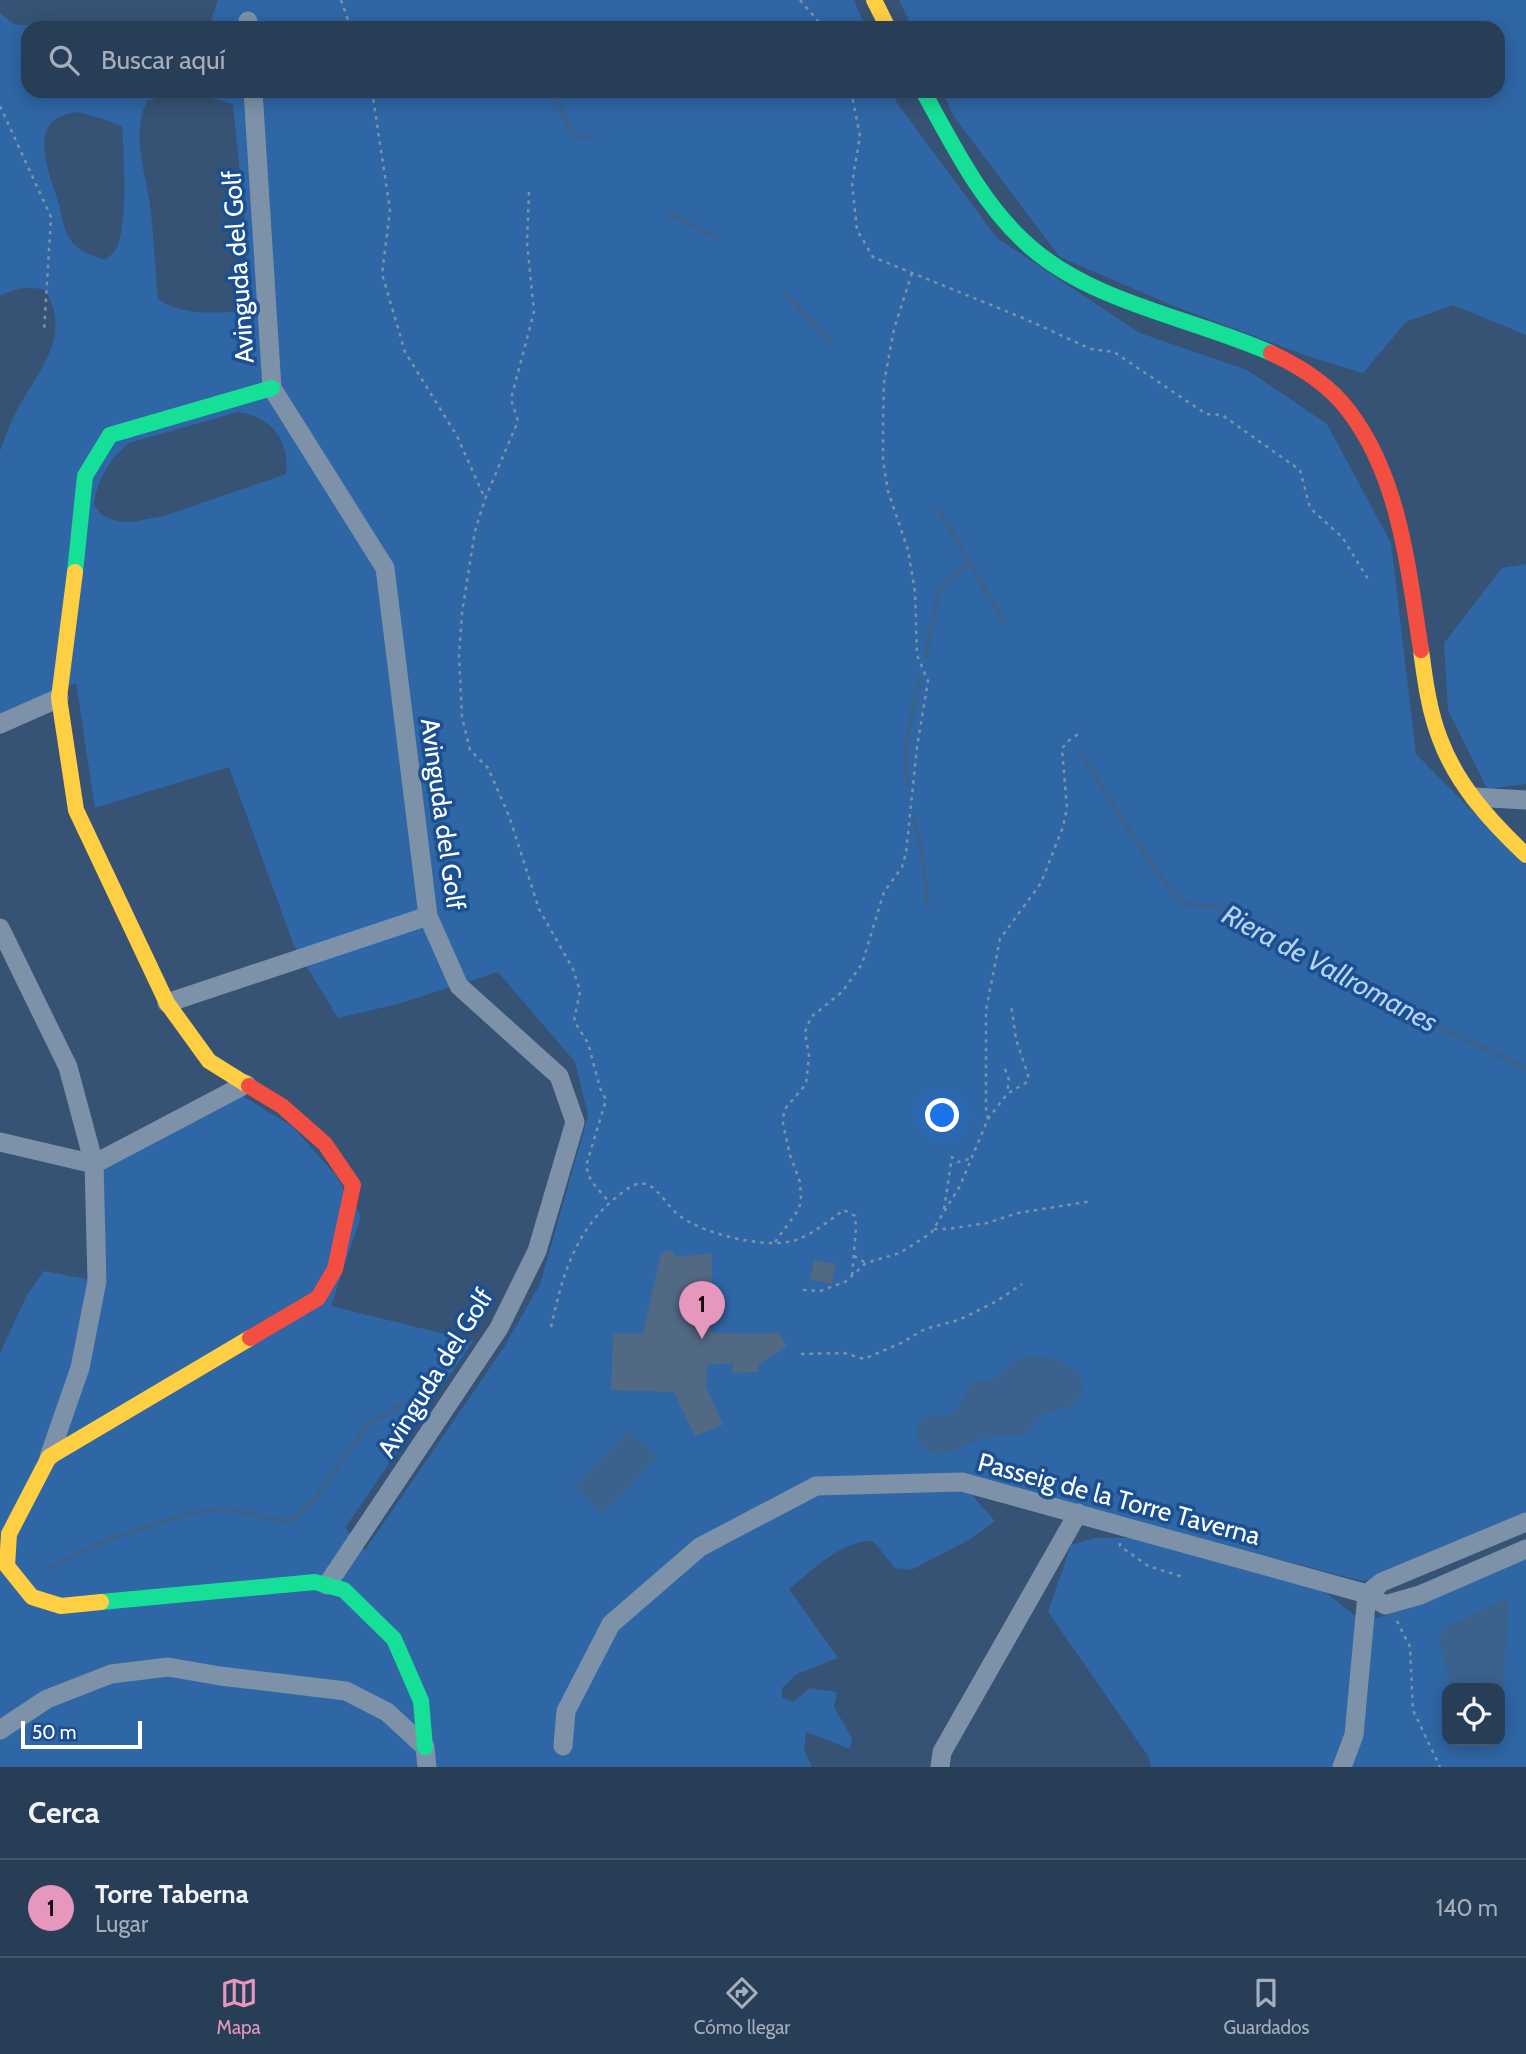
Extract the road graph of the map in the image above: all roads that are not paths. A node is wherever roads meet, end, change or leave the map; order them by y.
1 (874, 0) edge
2 (884, 21) edge
3 (253, 98) edge
4 (927, 98) edge
5 (272, 388) junction
6 (59, 698) junction
7 (0, 724) edge
8 (1474, 797) junction
9 (1526, 800) edge
10 (1526, 838) edge
11 (1526, 855) edge
12 (428, 916) junction
13 (0, 928) edge
14 (167, 1003) junction
15 (246, 1084) junction
16 (0, 1142) edge
17 (94, 1164) junction
18 (50, 1457) junction
19 (1078, 1513) junction
20 (1526, 1522) edge
21 (1526, 1549) edge
22 (327, 1586) junction
23 (1367, 1594) junction
24 (0, 1730) edge
25 (563, 1746) dead end
26 (426, 1757) edge
27 (940, 1767) edge
28 (1342, 1767) edge

1 - 2 street
3 - 5 street, Avinguda del Golf
4 - 8 street
5 - 6 street
5 - 12 street, Avinguda del Golf
6 - 7 street
6 - 14 street
8 - 9 street
8 - 10 street
8 - 11 street
12 - 14 street
12 - 22 street, Avinguda del Golf
13 - 17 street
14 - 15 street
15 - 17 street
15 - 18 street
16 - 17 street
17 - 18 street
18 - 22 street
19 - 23 street, Passeig de la Torre Taverna
19 - 25 street, Passeig de la Torre Taverna
19 - 27 street
20 - 23 street
21 - 23 street, Passeig de la Torre Taverna
22 - 26 street
23 - 28 street
24 - 26 street

